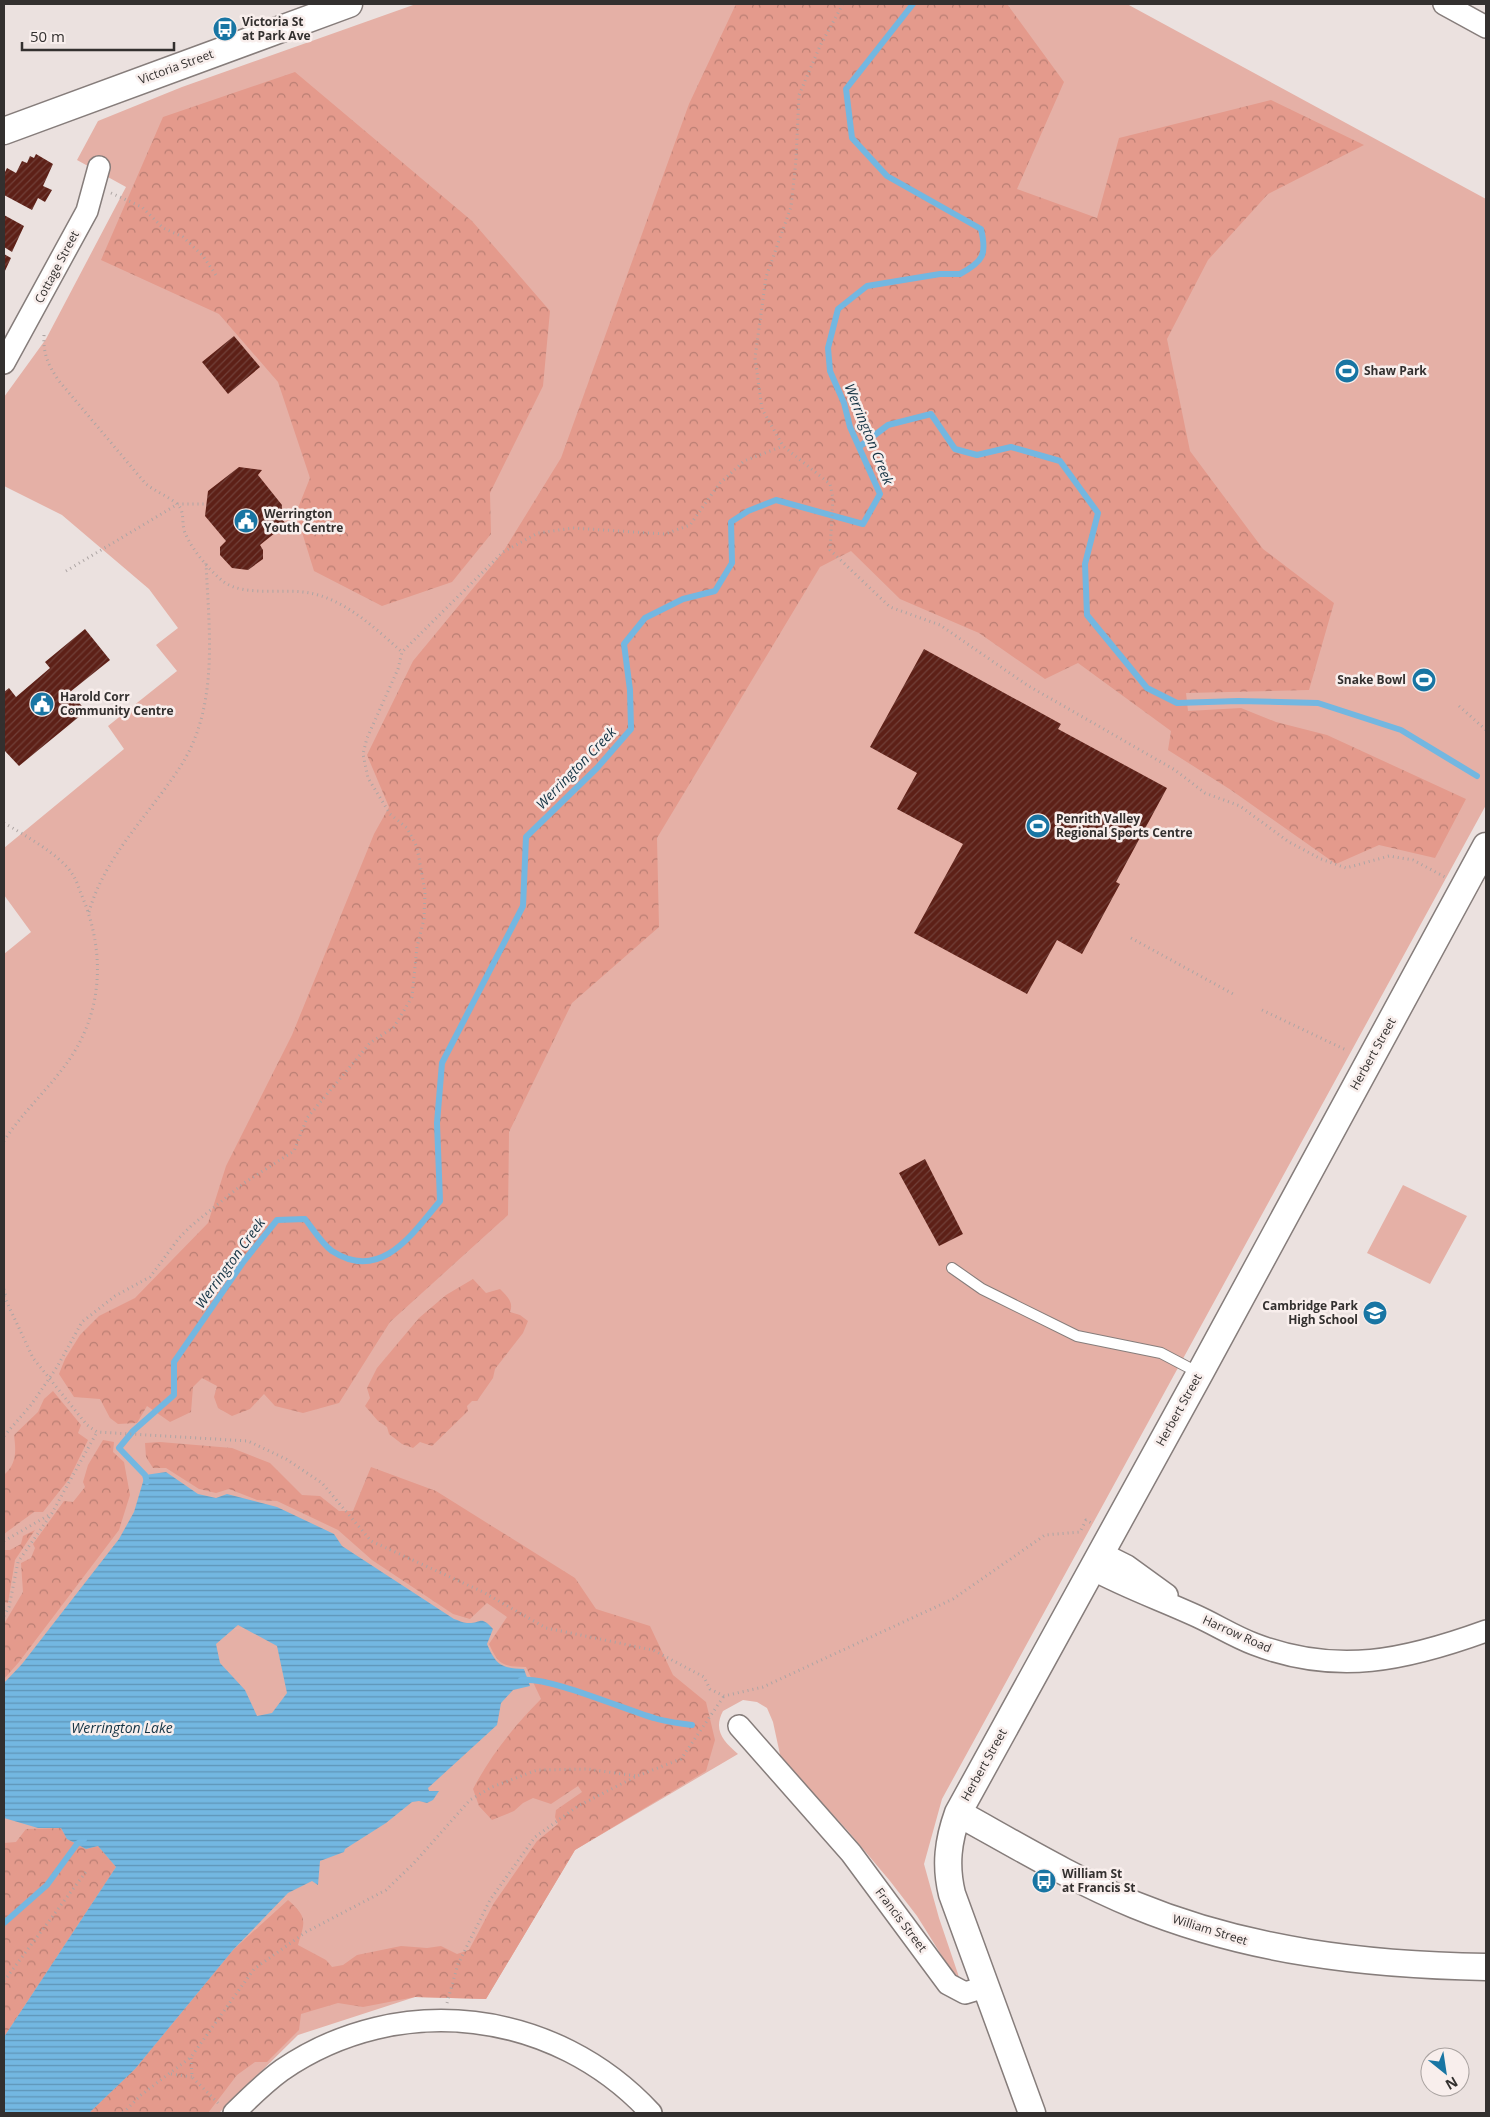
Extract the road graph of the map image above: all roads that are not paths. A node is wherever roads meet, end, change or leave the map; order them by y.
1 (349, 4) edge
2 (1444, 4) edge
3 (314, 10) edge
4 (1486, 27) edge
5 (4, 131) edge
6 (97, 176) road end
7 (4, 363) edge
8 (1486, 846) edge
9 (952, 1268) dead end
10 (1200, 1373) junction
11 (1102, 1553) junction
12 (1486, 1631) edge
13 (739, 1726) dead end
14 (958, 1813) junction
15 (1486, 1967) edge
16 (985, 1987) junction
17 (228, 2110) edge
18 (651, 2113) edge
19 (1032, 2113) edge

1 - 3 street, Victoria Street
2 - 4 street
3 - 5 street, Victoria Street
6 - 7 street, Cottage Street
8 - 10 street, Herbert Street
9 - 10 lane
10 - 11 street, Herbert Street
11 - 12 street, Harrow Road
11 - 14 street, Herbert Street
13 - 16 street, Francis Street
14 - 15 street, William Street
14 - 16 street, Herbert Street
16 - 19 street
17 - 18 street

